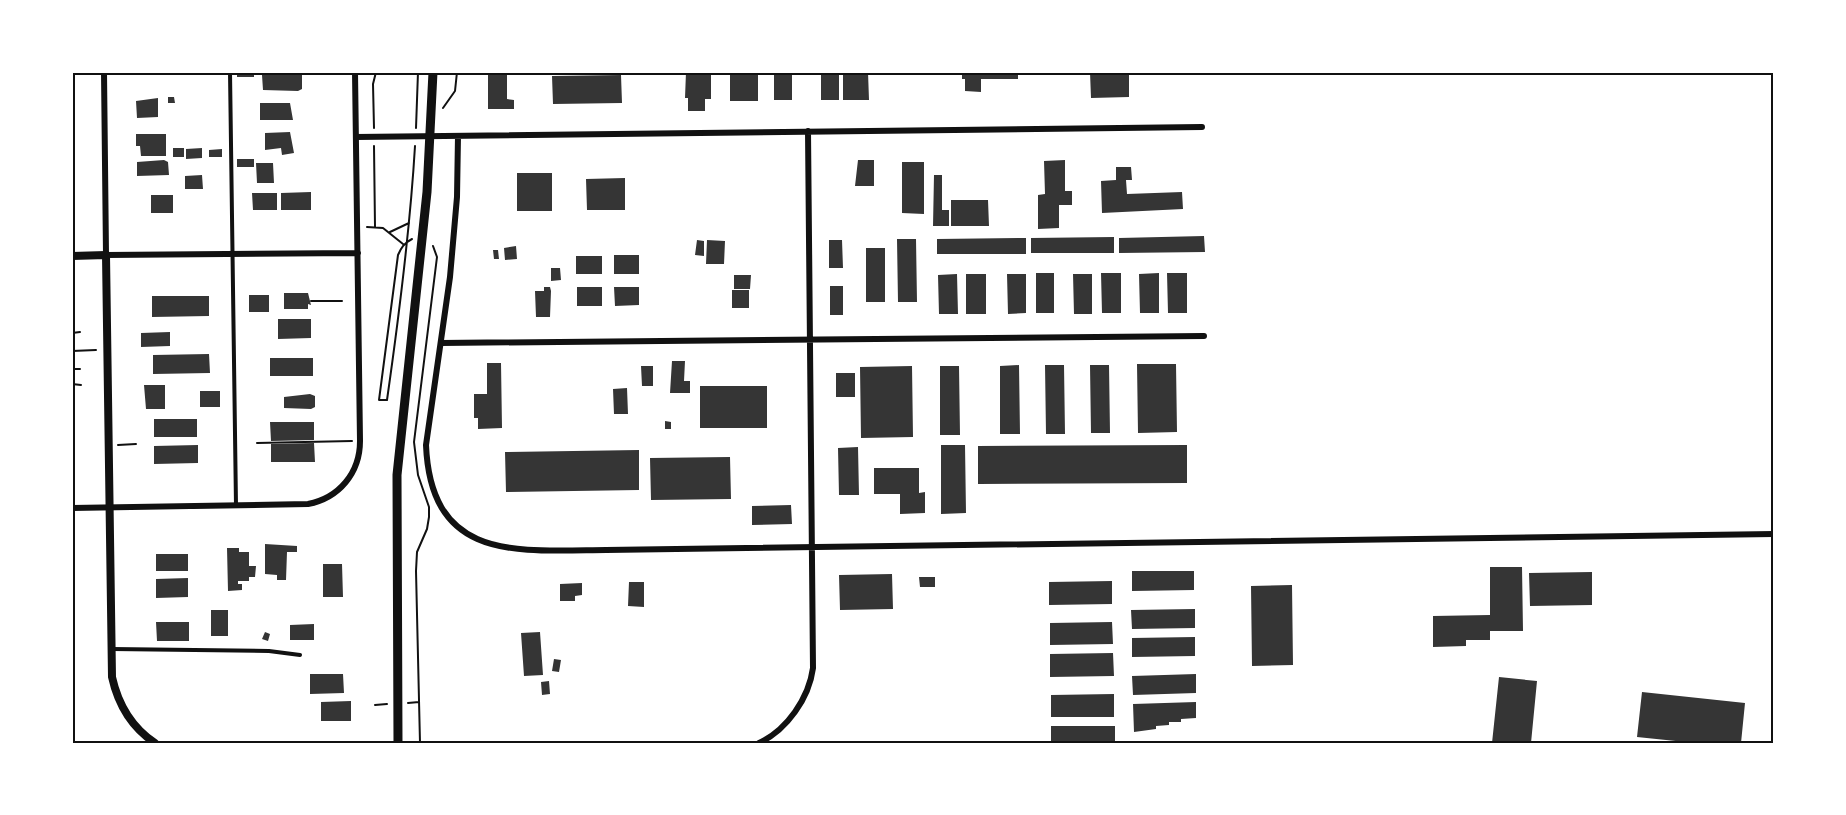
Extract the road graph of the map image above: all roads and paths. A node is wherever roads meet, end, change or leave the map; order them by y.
1 (104, 72) edge
2 (230, 72) edge
3 (355, 72) edge
4 (376, 72) edge
5 (418, 72) edge
6 (433, 72) edge
7 (1202, 127) dead end
8 (416, 129) dead end
9 (808, 131) junction
10 (374, 136) junction
11 (458, 136) junction
12 (357, 137) junction
13 (415, 140) dead end
14 (375, 227) junction
15 (358, 228) junction
16 (403, 244) dead end
17 (358, 253) junction
18 (232, 254) junction
19 (106, 255) junction
20 (72, 256) edge
21 (404, 277) dead end
22 (311, 301) dead end
23 (342, 301) dead end
24 (80, 332) dead end
25 (72, 333) edge
26 (1204, 336) dead end
27 (809, 338) junction
28 (441, 343) junction
29 (108, 350) junction
30 (72, 351) edge
31 (72, 369) edge
32 (80, 369) dead end
33 (72, 384) edge
34 (81, 385) dead end
35 (360, 441) junction
36 (257, 443) dead end
37 (136, 444) dead end
38 (109, 445) junction
39 (236, 506) junction
40 (110, 507) junction
41 (72, 508) edge
42 (1774, 534) edge
43 (810, 546) junction
44 (111, 649) junction
45 (300, 655) dead end
46 (761, 742) edge
47 (155, 743) edge
48 (398, 743) edge

1 - 19 street
2 - 18 lane
3 - 12 street
4 - 10 path
5 - 8 path
6 - 48 main road
7 - 9 street
9 - 11 street
9 - 27 street
10 - 11 street
10 - 12 street
10 - 14 path
11 - 28 street
12 - 15 street
13 - 21 path
14 - 15 path
14 - 16 path
15 - 17 street
17 - 18 street
17 - 35 street
18 - 19 street
18 - 39 lane
19 - 20 street
19 - 29 street
22 - 23 path
24 - 25 path
26 - 27 street
27 - 28 street
27 - 43 street
28 - 43 street
29 - 30 path
29 - 38 street
31 - 32 path
33 - 34 path
35 - 36 path
35 - 39 street
37 - 38 path
38 - 40 street
39 - 40 street
40 - 41 street
40 - 44 street
42 - 43 street
43 - 46 street
44 - 45 lane
44 - 47 street

